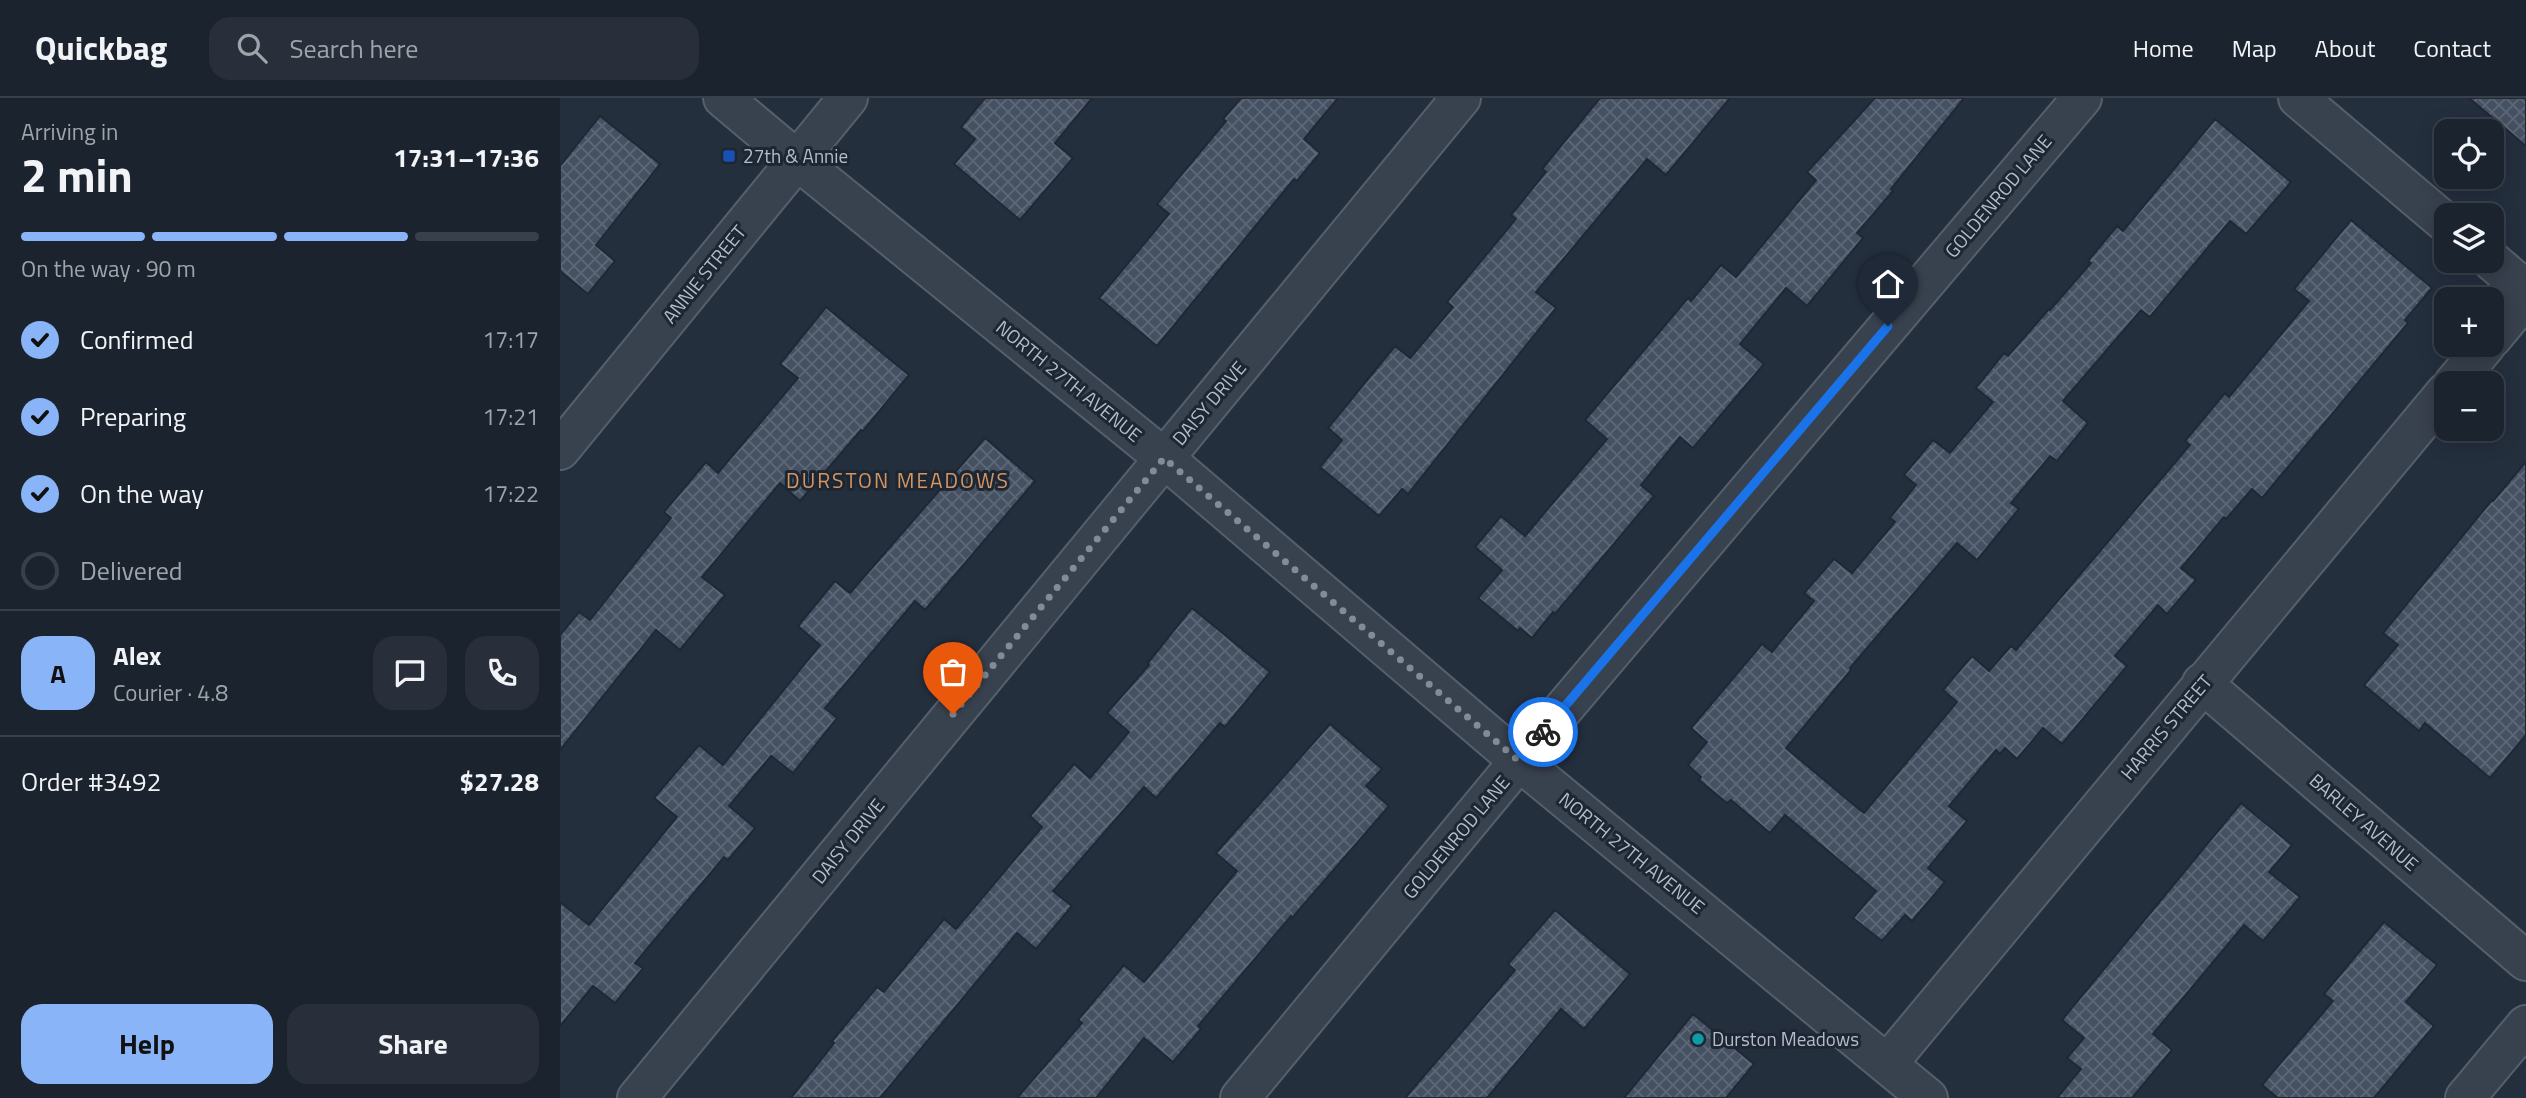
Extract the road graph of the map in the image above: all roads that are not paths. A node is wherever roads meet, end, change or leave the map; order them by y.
1 (723, 98) edge
2 (848, 98) edge
3 (1461, 98) edge
4 (2082, 98) edge
5 (2298, 98) edge
6 (797, 160) junction
7 (2434, 213) edge
8 (2504, 271) edge
9 (2526, 290) edge
10 (2526, 297) edge
11 (2504, 324) edge
12 (2476, 357) edge
13 (2464, 371) edge
14 (2434, 406) edge
15 (560, 450) edge
16 (1164, 458) junction
17 (2202, 683) junction
18 (1519, 761) junction
19 (2526, 961) edge
20 (2526, 1025) edge
21 (1888, 1063) junction
22 (637, 1098) edge
23 (1240, 1098) edge
24 (1928, 1098) edge
25 (2465, 1098) edge

1 - 6 street, NORTH 27TH AVENUE
2 - 6 street, ANNIE STREET
3 - 16 street, DAISY DRIVE
4 - 18 street, GOLDENROD LANE
5 - 7 street
6 - 15 street, ANNIE STREET
6 - 16 street, NORTH 27TH AVENUE
8 - 9 street
10 - 11 street
12 - 13 street
14 - 17 street, HARRIS STREET
16 - 18 street, NORTH 27TH AVENUE
16 - 22 street, DAISY DRIVE
17 - 19 street, BARLEY AVENUE
17 - 21 street, HARRIS STREET
18 - 21 street, NORTH 27TH AVENUE
18 - 23 street, GOLDENROD LANE
20 - 25 street
21 - 24 street, NORTH 27TH AVENUE

